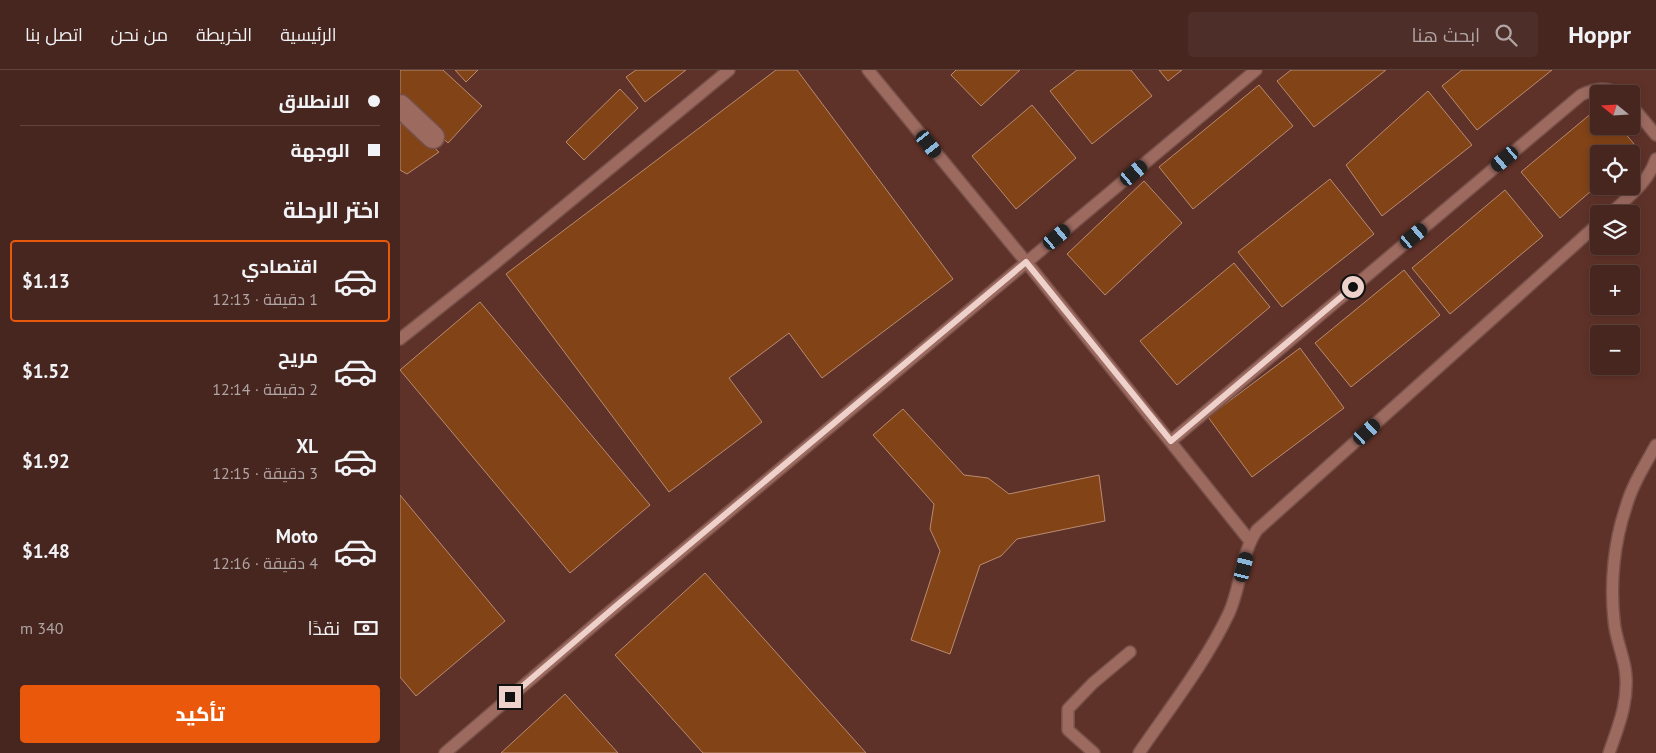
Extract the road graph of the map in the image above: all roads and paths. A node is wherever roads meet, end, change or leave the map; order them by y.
1 (729, 70) edge
2 (868, 70) edge
3 (1256, 70) edge
4 (1590, 91) edge
5 (400, 106) edge
6 (1640, 116) edge
7 (1656, 135) edge
8 (433, 137) dead end
9 (1656, 159) edge
10 (1620, 205) edge
11 (1590, 232) edge
12 (1026, 262) junction
13 (400, 339) edge
14 (1171, 441) junction
15 (1656, 445) edge
16 (1656, 463) edge
17 (1644, 468) junction
18 (1250, 541) junction
19 (1130, 652) dead end
20 (445, 753) edge
21 (1094, 753) edge
22 (1139, 753) edge
23 (1609, 753) edge

1 - 13 lane
2 - 12 lane
3 - 12 lane
4 - 14 lane
5 - 8 street
6 - 7 lane
9 - 10 lane
11 - 18 lane
12 - 14 lane
12 - 20 lane
14 - 18 lane
15 - 17 lane
16 - 17 lane
17 - 23 lane
18 - 22 lane
19 - 21 lane

